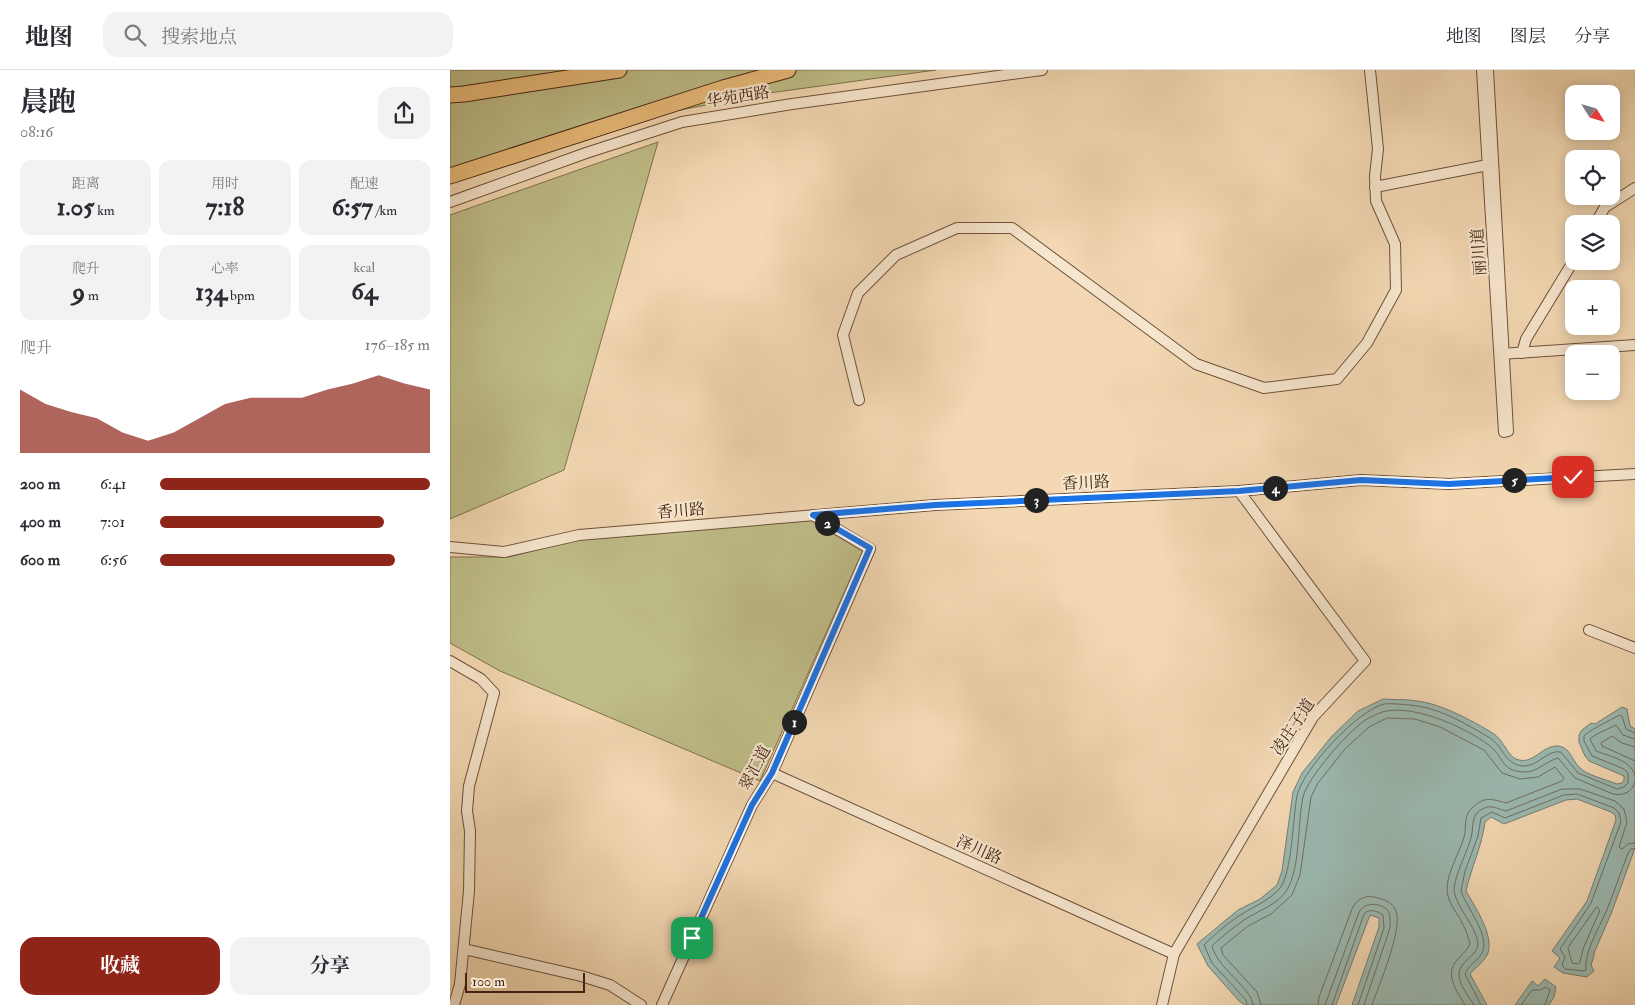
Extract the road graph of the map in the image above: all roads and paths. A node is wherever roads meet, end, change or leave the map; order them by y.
1 (619, 70) edge
2 (788, 70) edge
3 (1004, 70) edge
4 (1042, 70) edge
5 (1370, 70) edge
6 (1482, 70) edge
7 (1488, 70) edge
8 (450, 95) edge
9 (1491, 164) junction
10 (450, 176) edge
11 (1376, 187) junction
12 (1635, 188) edge
13 (450, 196) edge
14 (450, 202) edge
15 (1600, 215) edge
16 (1568, 270) edge
17 (1635, 345) edge
18 (1522, 353) junction
19 (1502, 354) junction
20 (859, 400) dead end
21 (1506, 431) dead end
22 (1635, 474) edge
23 (1239, 491) junction
24 (813, 515) junction
25 (450, 547) edge
26 (1589, 630) dead end
27 (1635, 648) edge
28 (450, 661) edge
29 (772, 773) junction
30 (464, 950) junction
31 (1174, 954) junction
32 (454, 1005) edge
33 (641, 1005) edge
34 (662, 1005) edge
35 (1162, 1005) edge

1 - 8 highway
2 - 10 highway
3 - 13 street, 华苑西路
4 - 14 street, 华苑西路
5 - 11 street
6 - 9 street, 丽川道
7 - 9 street, 丽川道
9 - 11 street
9 - 19 street, 丽川道
11 - 20 street
12 - 15 street
16 - 18 street
17 - 18 street
18 - 19 street
19 - 21 street, 丽川道
22 - 23 street, 香川路
23 - 24 street, 香川路
23 - 31 street, 凌庄子道
24 - 25 street, 香川路
24 - 29 street, 翠汇道
26 - 27 street
28 - 30 street
29 - 31 street, 泽川路
29 - 34 street, 翠汇道
30 - 32 street
30 - 33 street
31 - 35 street, 凌庄子道

